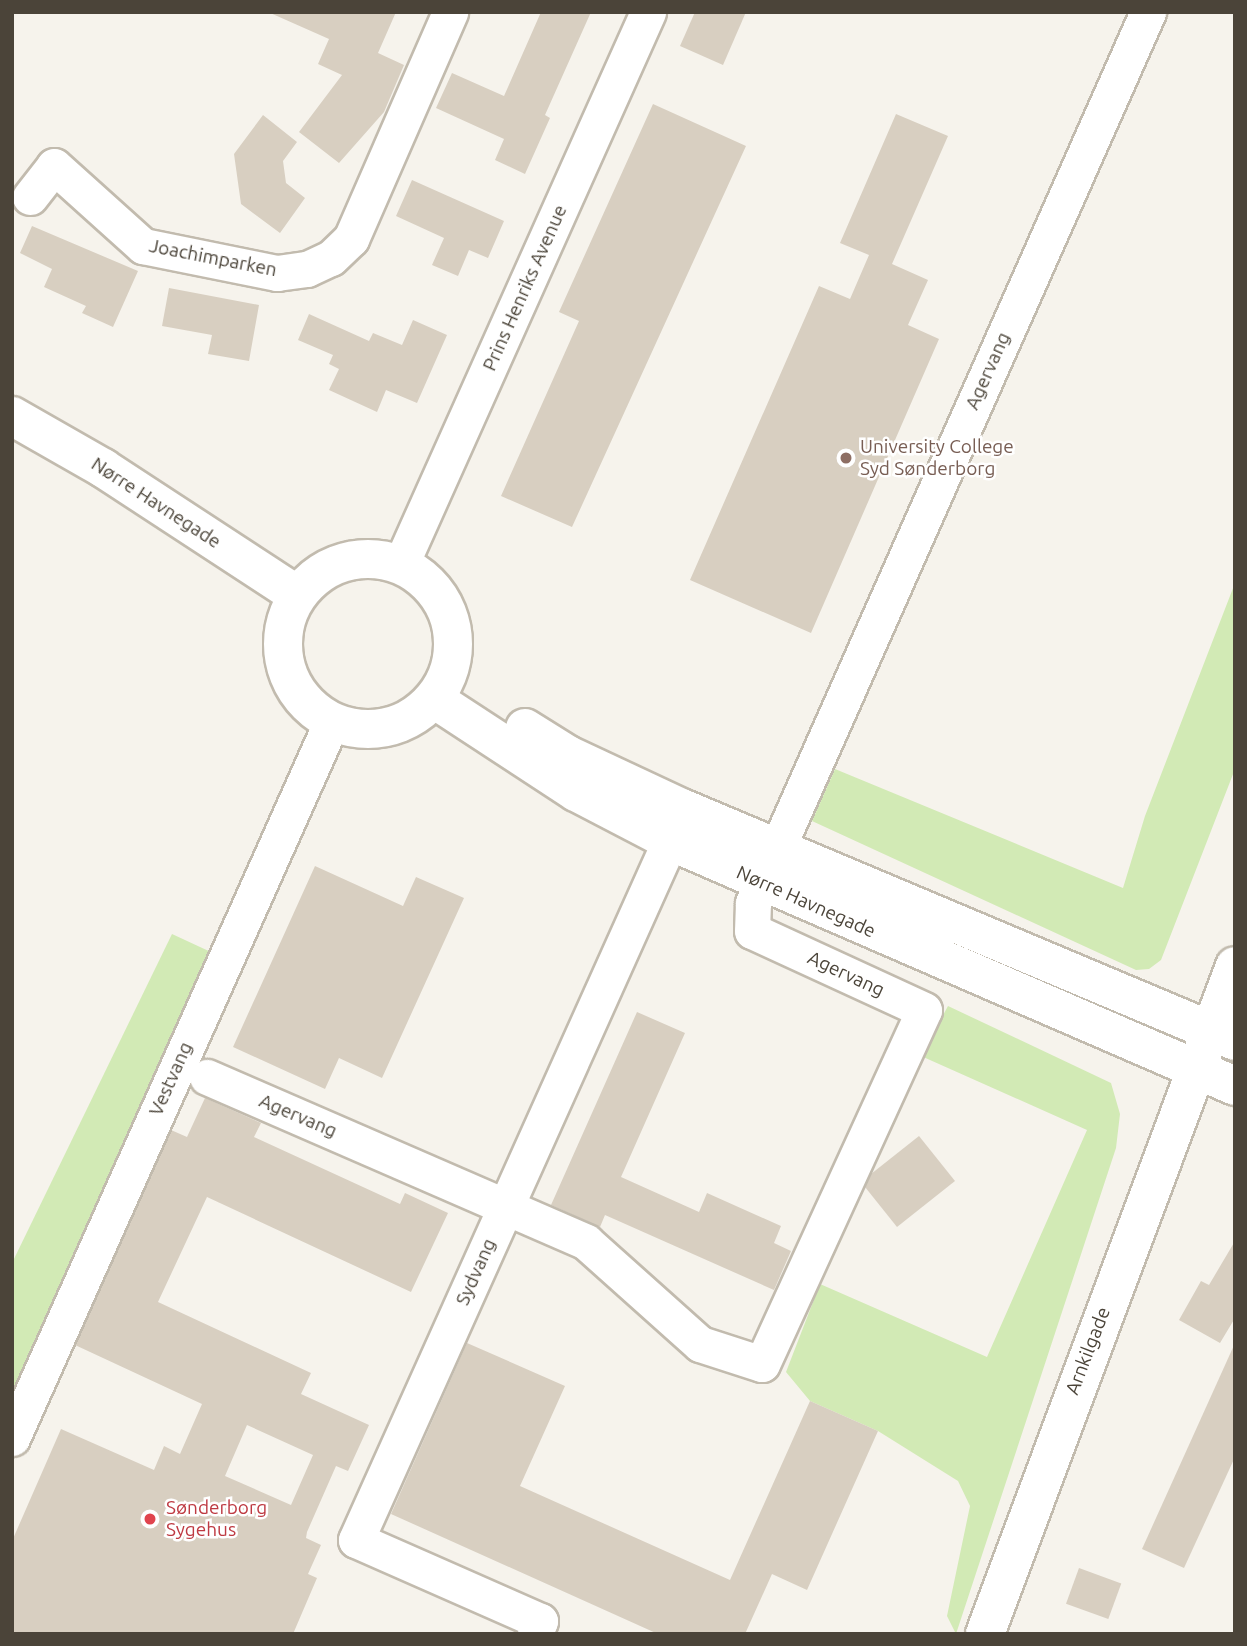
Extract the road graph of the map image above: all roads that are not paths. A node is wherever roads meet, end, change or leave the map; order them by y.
1 (450, 12) edge
2 (1148, 12) edge
3 (642, 15) edge
4 (30, 197) dead end
5 (12, 416) edge
6 (401, 564) junction
7 (298, 595) junction
8 (440, 688) junction
9 (332, 721) junction
10 (677, 825) junction
11 (775, 848) junction
12 (761, 883) junction
13 (1235, 966) edge
14 (1223, 1037) edge
15 (1196, 1070) junction
16 (207, 1077) dead end
17 (1235, 1086) edge
18 (506, 1205) junction
19 (12, 1438) edge
20 (535, 1634) edge
21 (985, 1634) edge

1 - 4 street, Joachimparken
2 - 11 street, Agervang
3 - 6 street, Prins Henriks Avenue
5 - 7 street, Nørre Havnegade
6 - 7 street
6 - 8 street
7 - 9 street
8 - 9 street
8 - 10 street, Nørre Havnegade
9 - 19 street, Vestvang
10 - 11 street, Nørre Havnegade
10 - 12 street, Nørre Havnegade
10 - 18 street, Sydvang
11 - 12 street, Agervang
11 - 14 street, Nørre Havnegade
12 - 15 street, Nørre Havnegade
12 - 18 street, Agervang
13 - 14 street, Arnkilgade
14 - 15 street, Arnkilgade
15 - 17 street, Nørre Havnegade
15 - 21 street, Arnkilgade
16 - 18 street, Agervang
18 - 20 street, Sydvang

